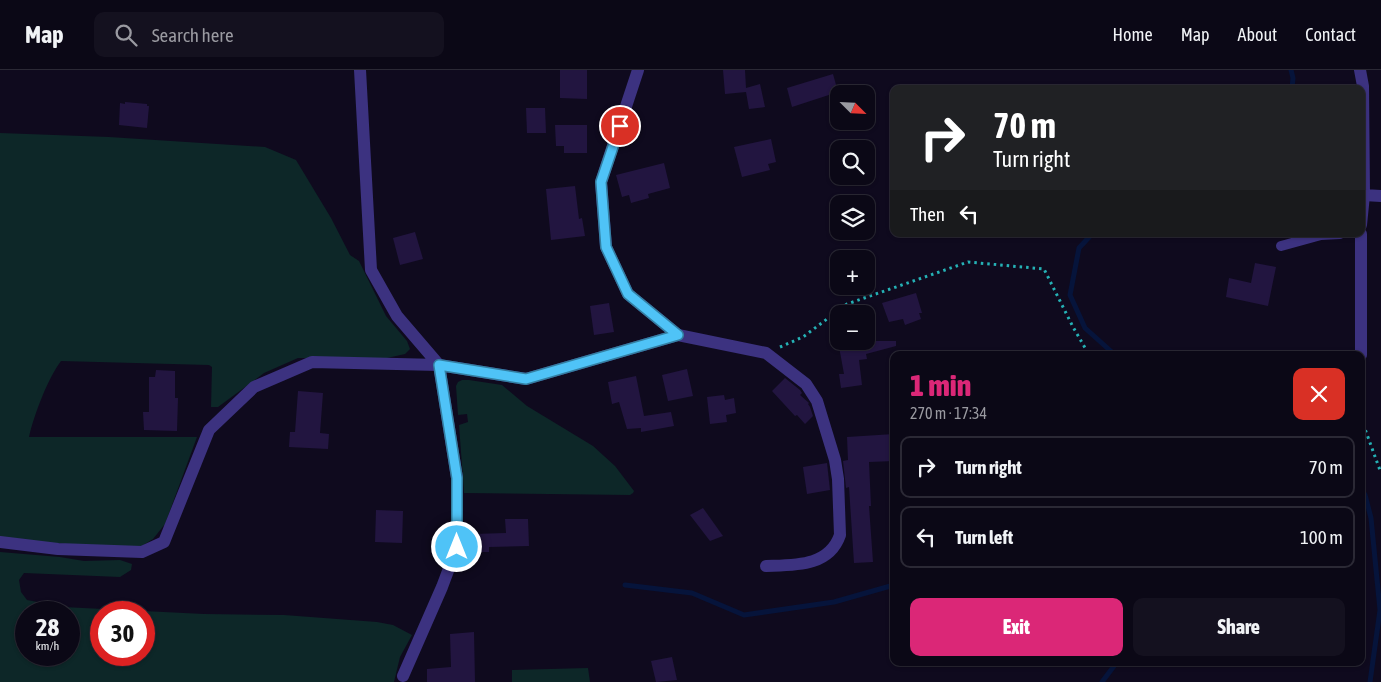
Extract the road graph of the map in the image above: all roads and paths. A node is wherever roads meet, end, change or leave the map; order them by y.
1 (360, 70) edge
2 (638, 70) edge
3 (1360, 70) edge
4 (1363, 85) edge
5 (1365, 194) edge
6 (1381, 196) edge
7 (1314, 237) edge
8 (1361, 237) edge
9 (1281, 246) dead end
10 (678, 335) junction
11 (1087, 351) edge
12 (1361, 351) edge
13 (766, 353) junction
14 (439, 365) junction
15 (1365, 429) edge
16 (1381, 473) edge
17 (0, 542) edge
18 (766, 566) dead end
19 (403, 676) dead end

1 - 14 street
2 - 10 street
3 - 4 street
5 - 6 street
7 - 9 lane
8 - 12 street
10 - 13 street
10 - 14 street
11 - 13 path
13 - 18 street
14 - 17 street
14 - 19 street
15 - 16 path

